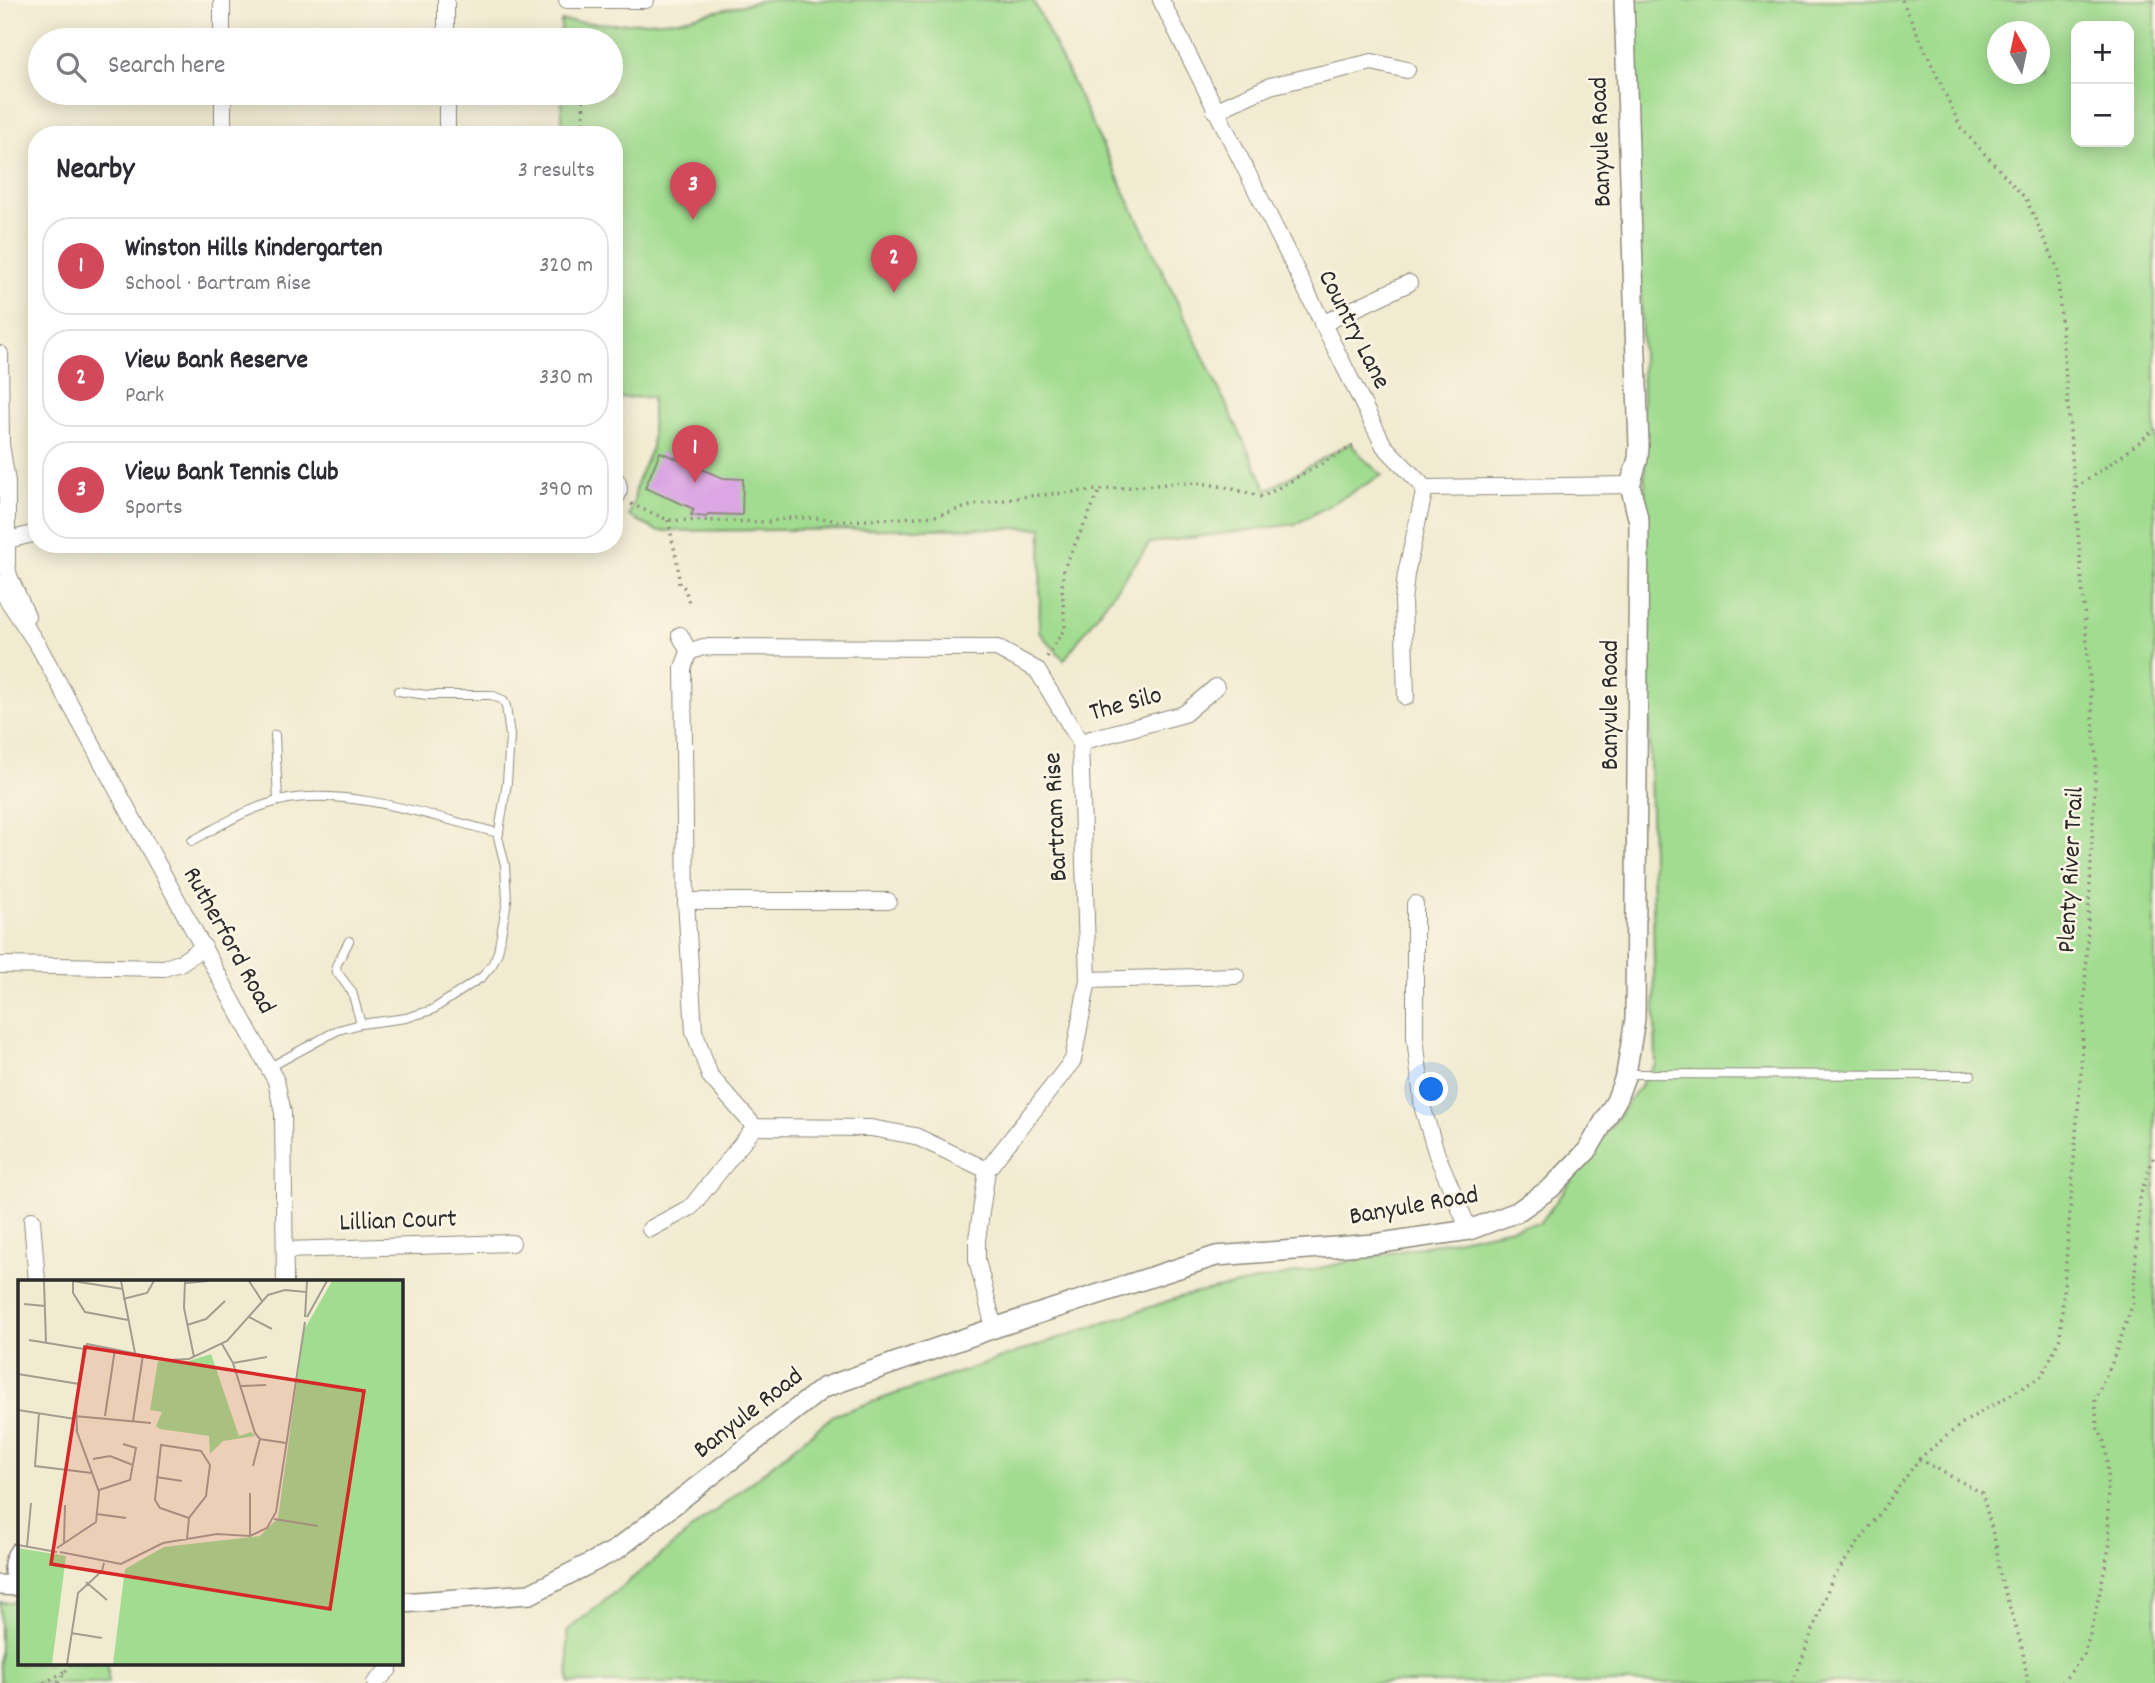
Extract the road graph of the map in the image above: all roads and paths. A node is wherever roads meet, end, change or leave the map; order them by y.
1 (222, 0) edge
2 (446, 0) edge
3 (568, 0) edge
4 (646, 0) edge
5 (1161, 0) edge
6 (1624, 0) edge
7 (1902, 0) edge
8 (222, 28) edge
9 (446, 28) edge
10 (1407, 70) dead end
11 (223, 105) edge
12 (447, 105) edge
13 (583, 105) edge
14 (1215, 111) junction
15 (223, 126) edge
16 (447, 126) edge
17 (584, 126) edge
18 (1409, 283) dead end
19 (1322, 324) junction
20 (0, 354) edge
21 (2155, 429) edge
22 (1355, 445) dead end
23 (0, 446) edge
24 (1630, 485) junction
25 (1425, 488) junction
26 (2076, 488) junction
27 (1100, 490) junction
28 (623, 493) edge
29 (668, 520) junction
30 (28, 532) edge
31 (28, 537) edge
32 (3, 547) edge
33 (0, 584) edge
34 (689, 603) dead end
35 (680, 635) dead end
36 (39, 647) junction
37 (689, 652) junction
38 (1037, 670) junction
39 (1216, 687) dead end
40 (398, 691) dead end
41 (1406, 697) dead end
42 (275, 735) dead end
43 (1080, 743) junction
44 (278, 801) junction
45 (499, 833) junction
46 (192, 841) dead end
47 (686, 901) junction
48 (888, 901) dead end
49 (1415, 904) dead end
50 (349, 941) dead end
51 (204, 947) junction
52 (0, 965) edge
53 (1236, 976) dead end
54 (1088, 980) junction
55 (361, 1024) junction
56 (270, 1067) junction
57 (1626, 1074) junction
58 (1971, 1075) dead end
59 (755, 1127) junction
60 (2155, 1153) edge
61 (987, 1171) junction
62 (32, 1220) dead end
63 (650, 1229) dead end
64 (1469, 1230) junction
65 (512, 1243) dead end
66 (285, 1250) junction
67 (37, 1280) edge
68 (285, 1280) edge
69 (994, 1328) junction
70 (1919, 1459) junction
71 (11, 1557) edge
72 (18, 1581) edge
73 (18, 1583) edge
74 (0, 1585) edge
75 (402, 1604) edge
76 (68, 1666) edge
77 (389, 1666) edge
78 (64, 1672) junction
79 (44, 1683) edge
80 (58, 1683) edge
81 (375, 1683) edge
82 (1793, 1683) edge
83 (2028, 1683) edge
84 (2062, 1683) edge

1 - 8 street
2 - 9 street
3 - 4 street
5 - 14 street, Country Lane
6 - 24 street, Banyule Road
7 - 26 path, Plenty River Trail
10 - 14 street
11 - 15 street
12 - 16 street
13 - 17 path
14 - 19 street, Country Lane
18 - 19 street
19 - 25 street, Country Lane
20 - 23 street, Rutherford Road
21 - 26 path
22 - 27 path
23 - 32 street, Rutherford Road
24 - 25 street
24 - 57 street, Banyule Road
25 - 41 street
26 - 70 path, Plenty River Trail
27 - 29 path
27 - 38 path
28 - 29 path
29 - 34 path
30 - 32 street
31 - 32 street
32 - 36 street, Rutherford Road
33 - 36 street, Rutherford Road
35 - 37 street
36 - 51 street, Rutherford Road
37 - 38 street
37 - 47 street
38 - 43 street, Bartram Rise
39 - 43 street, The Silo
40 - 45 lane
42 - 44 lane
43 - 54 street, Bartram Rise
44 - 45 lane
44 - 46 lane
45 - 55 lane
47 - 48 street
47 - 59 street
49 - 64 street
50 - 55 lane
51 - 52 street
51 - 56 street, Rutherford Road
53 - 54 street
54 - 61 street, Bartram Rise
55 - 56 lane
56 - 66 street, Rutherford Road
57 - 58 lane
57 - 64 street, Banyule Road
59 - 61 street
59 - 63 street
60 - 84 path
61 - 69 street, Bartram Rise
62 - 67 street
64 - 69 street, Banyule Road
65 - 66 street, Lillian Court
66 - 68 street, Rutherford Road
69 - 75 street, Banyule Road
70 - 82 path, Plenty River Trail
70 - 83 path
71 - 72 street
73 - 74 street
76 - 78 path
77 - 81 street
78 - 79 path
78 - 80 path

